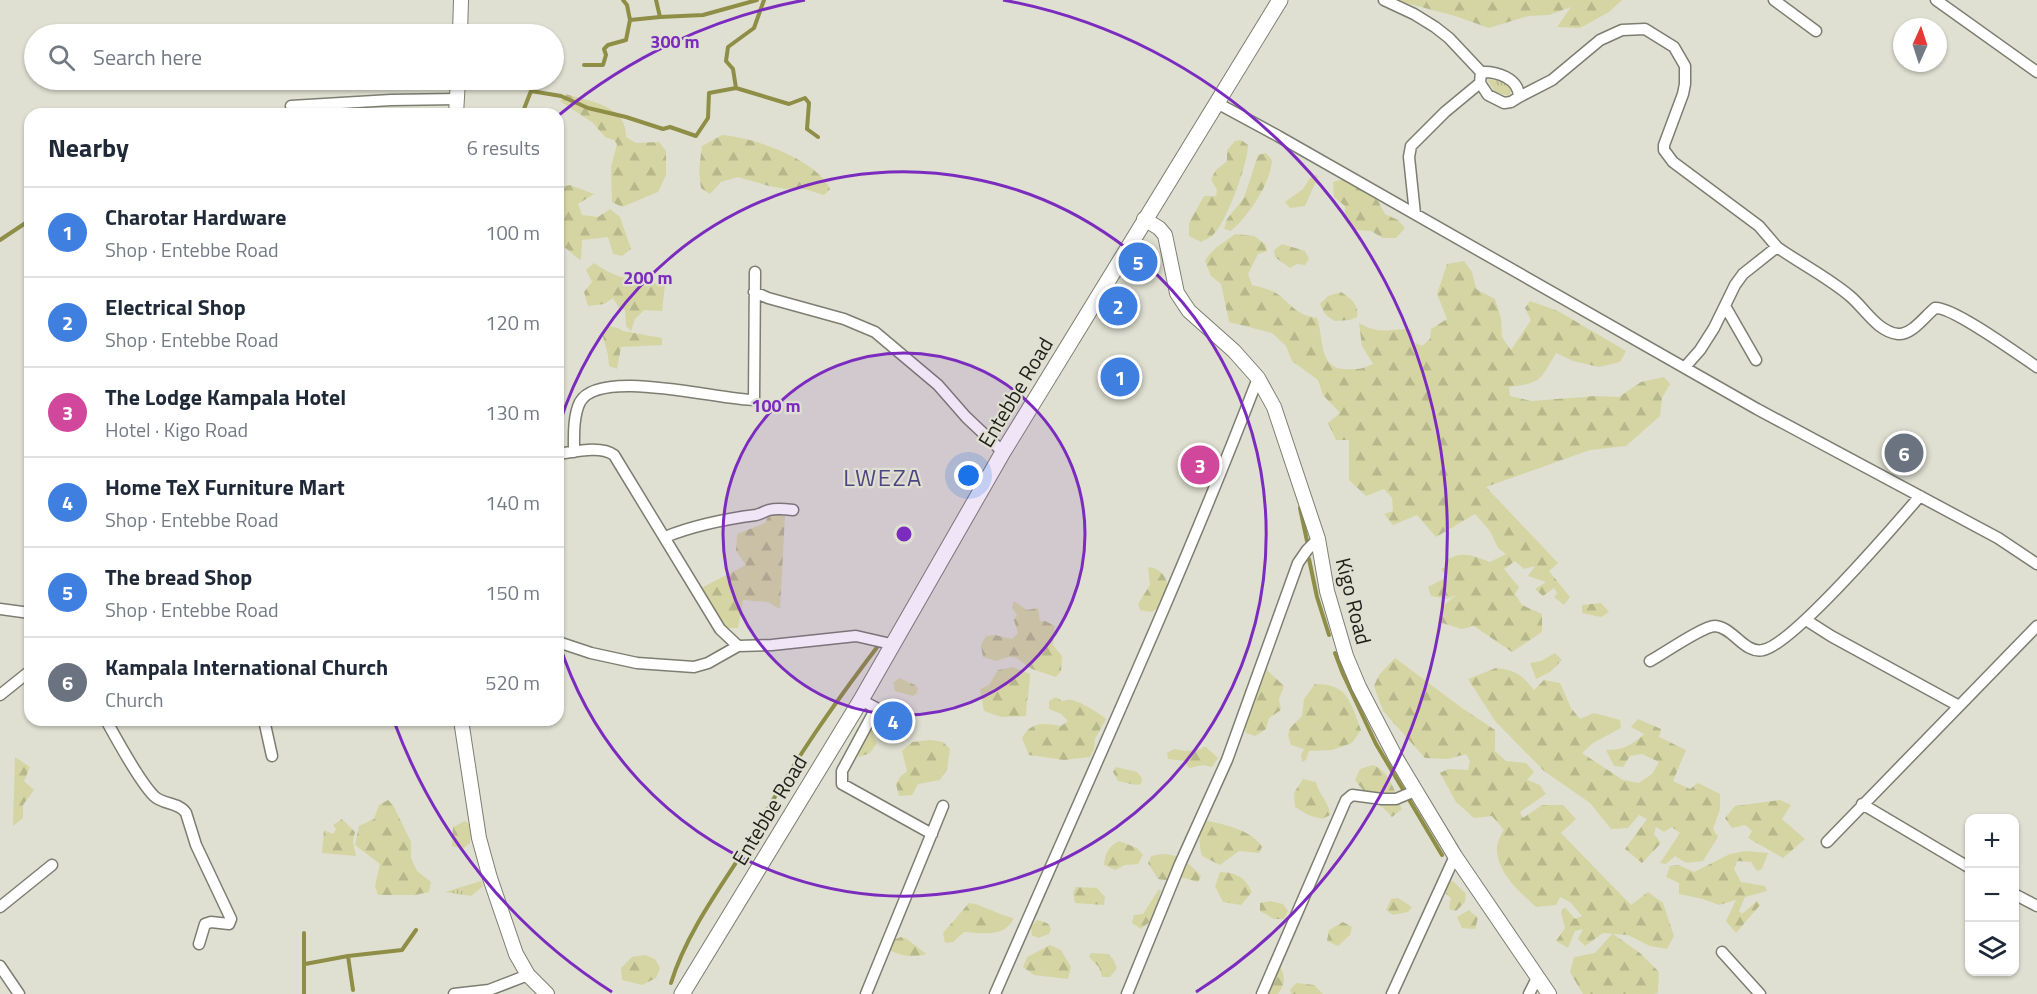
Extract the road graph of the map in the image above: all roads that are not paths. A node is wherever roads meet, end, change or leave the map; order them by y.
1 (462, 0) edge
2 (1280, 0) edge
3 (1384, 0) edge
4 (1774, 0) edge
5 (1936, 0) edge
6 (461, 24) edge
7 (1816, 31) dead end
8 (2037, 72) edge
9 (1480, 77) junction
10 (457, 90) edge
11 (1519, 97) junction
12 (457, 99) junction
13 (1217, 103) junction
14 (291, 106) dead end
15 (456, 108) edge
16 (1415, 214) junction
17 (1144, 219) junction
18 (1777, 247) junction
19 (754, 272) dead end
20 (754, 292) junction
21 (1725, 306) junction
22 (1756, 360) dead end
23 (1685, 367) junction
24 (2037, 367) edge
25 (1258, 378) junction
26 (574, 452) junction
27 (1003, 452) junction
28 (564, 453) edge
29 (1920, 496) junction
30 (793, 510) dead end
31 (665, 537) junction
32 (1318, 539) junction
33 (2037, 564) edge
34 (0, 609) edge
35 (24, 612) edge
36 (1806, 620) junction
37 (2037, 626) edge
38 (564, 644) edge
39 (891, 644) junction
40 (738, 646) junction
41 (1650, 661) dead end
42 (24, 676) edge
43 (0, 695) edge
44 (861, 700) junction
45 (1959, 706) junction
46 (110, 726) edge
47 (265, 726) edge
48 (462, 726) edge
49 (272, 756) dead end
50 (1416, 791) junction
51 (1862, 804) junction
52 (943, 806) dead end
53 (932, 834) junction
54 (1827, 842) dead end
55 (1455, 856) junction
56 (51, 865) dead end
57 (1965, 865) edge
58 (2019, 897) edge
59 (2037, 906) edge
60 (0, 907) edge
61 (199, 944) dead end
62 (1722, 952) dead end
63 (0, 966) edge
64 (528, 975) junction
65 (1537, 978) junction
66 (19, 994) edge
67 (454, 994) edge
68 (547, 994) edge
69 (682, 994) edge
70 (868, 994) edge
71 (995, 994) edge
72 (1127, 994) edge
73 (1262, 994) edge
74 (1392, 994) edge
75 (1529, 994) edge
76 (1549, 994) edge
77 (1760, 994) edge

1 - 6 street
2 - 13 main road, Entebbe Road
3 - 9 street
4 - 7 street
5 - 8 street
9 - 11 street
9 - 11 street
9 - 16 street
10 - 12 street
11 - 18 street
12 - 14 street
12 - 15 street
13 - 16 street
13 - 17 main road, Entebbe Road
16 - 23 street
17 - 25 street, Kigo Road
17 - 27 main road, Entebbe Road
18 - 21 street
18 - 24 street
19 - 20 street
20 - 26 street
20 - 27 street
21 - 22 street
21 - 23 street
23 - 29 street
25 - 32 street, Kigo Road
25 - 71 street
26 - 28 street
26 - 31 street
27 - 39 main road, Entebbe Road
29 - 33 street
29 - 36 street
30 - 31 street
31 - 40 street
32 - 50 street, Kigo Road
32 - 72 street
34 - 35 street
36 - 41 street
36 - 45 street
37 - 45 street
38 - 40 street
39 - 40 street
39 - 44 main road, Entebbe Road
42 - 43 street
44 - 53 street
44 - 69 main road, Entebbe Road
45 - 51 street
46 - 61 street
47 - 49 street
48 - 64 street
50 - 55 street, Kigo Road
50 - 73 street
51 - 54 street
51 - 57 street
52 - 53 street
53 - 70 street
55 - 65 street, Kigo Road
55 - 74 street
56 - 60 street
58 - 59 street
62 - 77 street
63 - 66 street
64 - 67 street
64 - 68 street
65 - 75 street
65 - 76 street, Kigo Road

